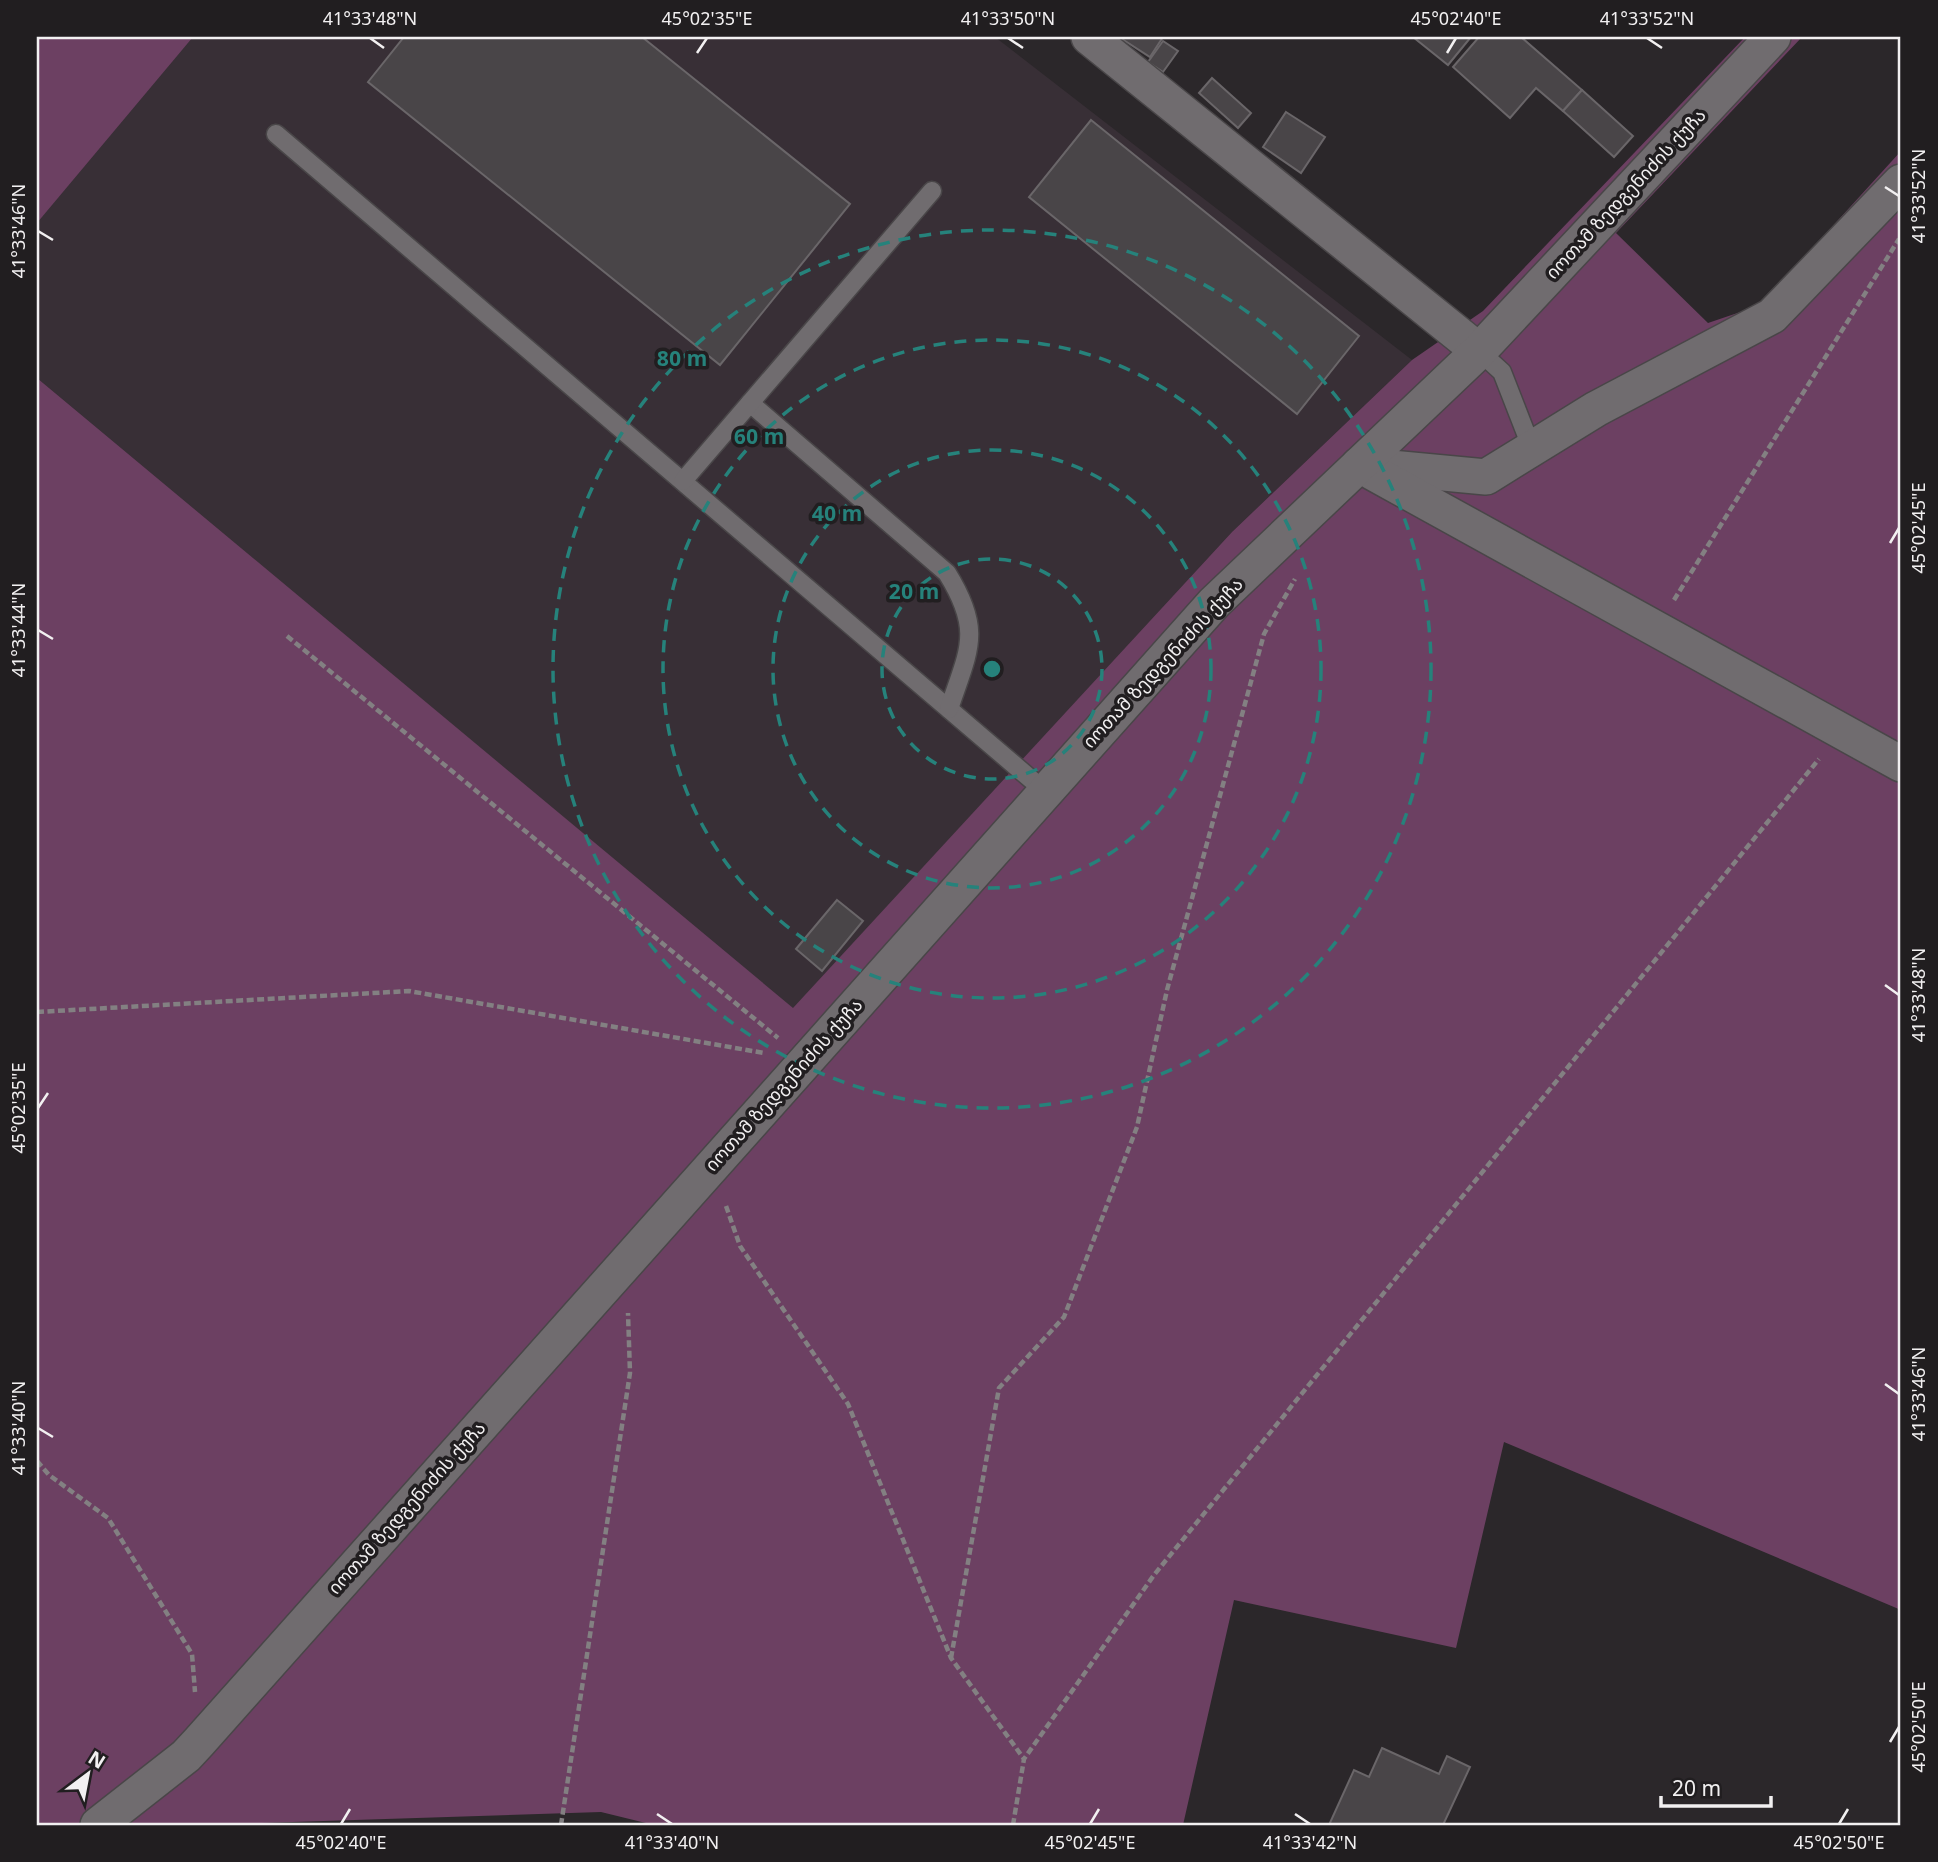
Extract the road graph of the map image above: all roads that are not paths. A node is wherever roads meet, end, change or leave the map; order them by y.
1 (1089, 37) edge
2 (1773, 37) edge
3 (276, 134) dead end
4 (1901, 182) edge
5 (932, 191) dead end
6 (1479, 351) junction
7 (750, 403) junction
8 (1532, 449) junction
9 (1359, 466) junction
10 (683, 481) junction
11 (948, 709) junction
12 (1901, 764) edge
13 (1046, 792) junction
14 (98, 1825) edge

1 - 6 street
2 - 6 street, იოთამ ზედგენიძის ქუჩა
3 - 10 lane
4 - 8 street
5 - 7 lane
6 - 8 lane
6 - 9 street, იოთამ ზედგენიძის ქუჩა
7 - 10 lane
7 - 11 lane
8 - 9 street
9 - 12 street
9 - 13 street, იოთამ ზედგენიძის ქუჩა
10 - 11 lane
11 - 13 lane
13 - 14 street, იოთამ ზედგენიძის ქუჩა

